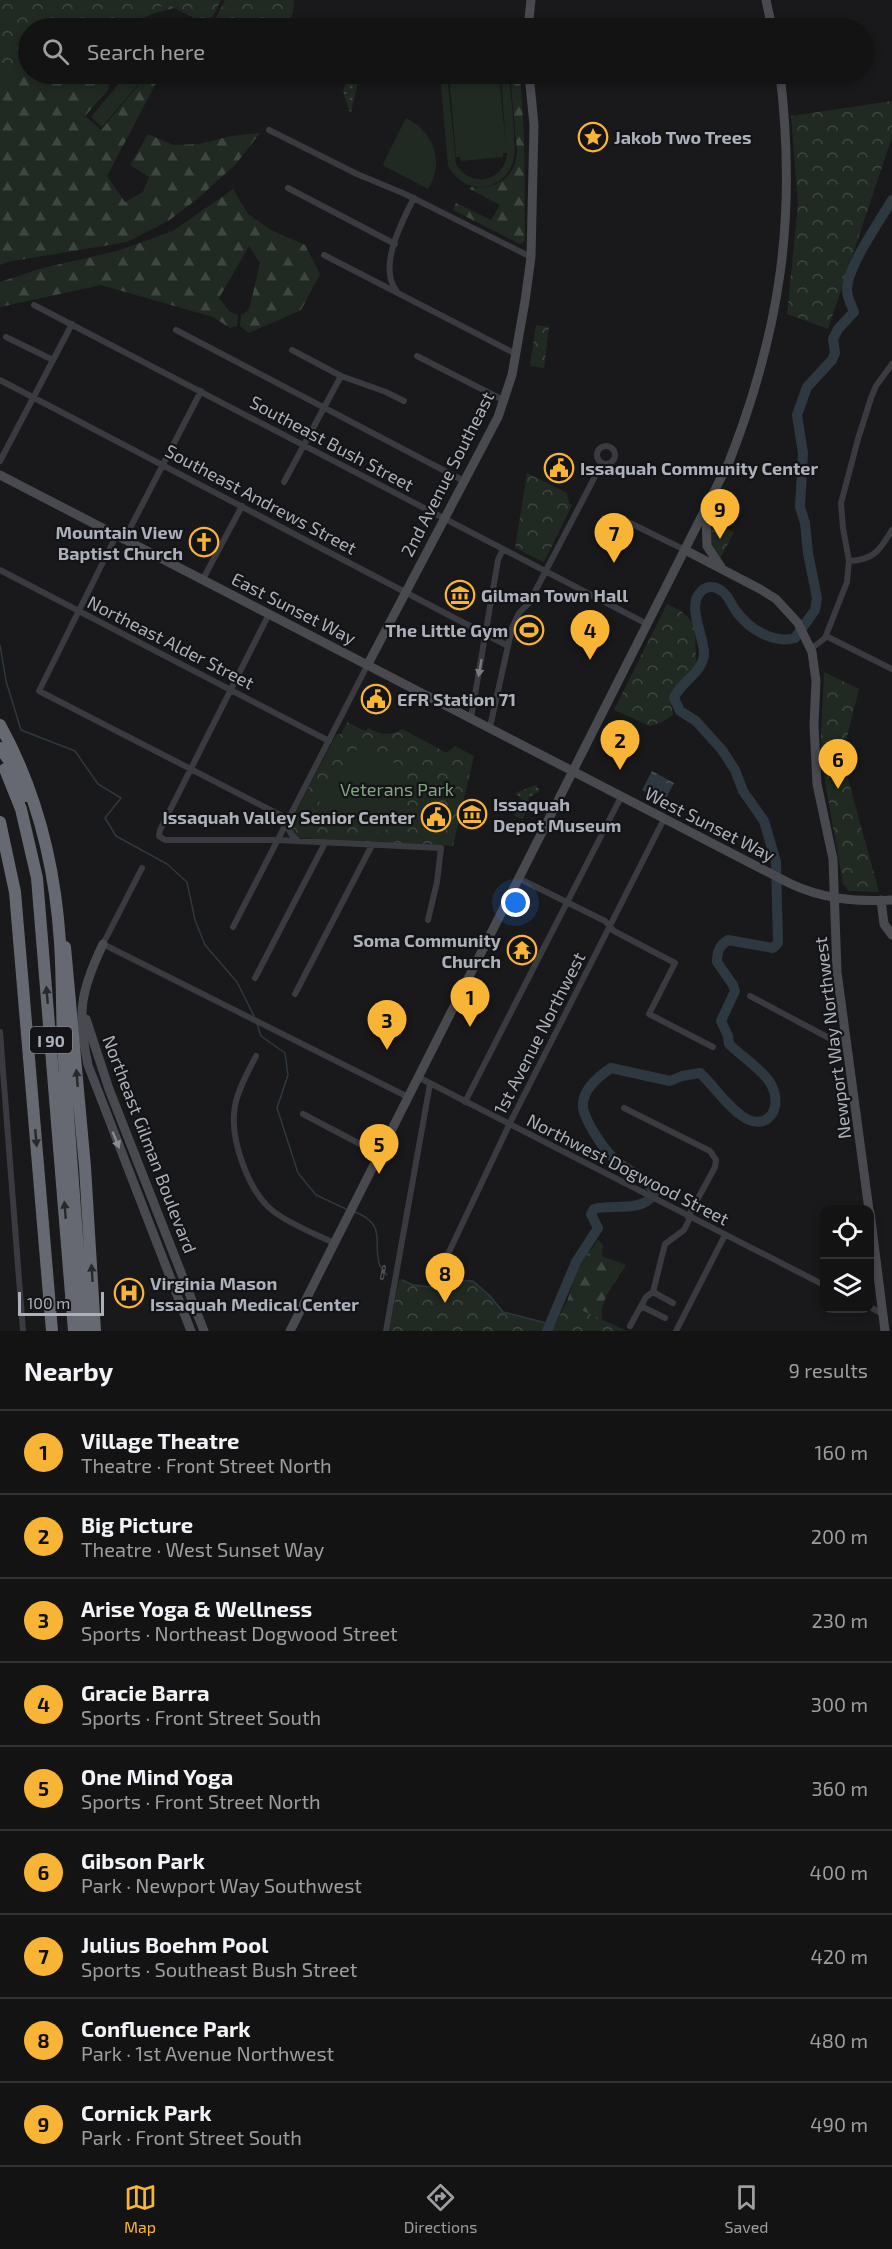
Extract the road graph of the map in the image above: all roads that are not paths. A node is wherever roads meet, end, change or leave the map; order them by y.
1 (531, 0) edge
2 (766, 0) edge
3 (529, 18) edge
4 (770, 18) edge
5 (530, 84) edge
6 (781, 84) edge
7 (269, 130) dead end
8 (288, 188) dead end
9 (414, 198) junction
10 (395, 243) junction
11 (324, 255) dead end
12 (531, 257) junction
13 (402, 295) junction
14 (34, 305) dead end
15 (72, 324) junction
16 (176, 330) dead end
17 (6, 337) dead end
18 (292, 350) dead end
19 (516, 354) junction
20 (417, 356) dead end
21 (53, 360) junction
22 (892, 364) edge
23 (341, 376) junction
24 (0, 380) edge
25 (201, 391) junction
26 (33, 398) junction
27 (404, 401) dead end
28 (505, 401) junction
29 (324, 409) junction
30 (304, 446) junction
31 (0, 461) edge
32 (602, 463) dead end
33 (163, 465) junction
34 (0, 475) edge
35 (464, 481) junction
36 (284, 482) dead end
37 (242, 506) junction
38 (706, 510) junction
39 (444, 519) junction
40 (626, 521) dead end
41 (892, 530) edge
42 (121, 536) junction
43 (503, 549) junction
44 (685, 550) junction
45 (849, 561) junction
46 (0, 570) edge
47 (545, 571) junction
48 (725, 571) junction
49 (203, 579) junction
50 (406, 591) junction
51 (79, 611) junction
52 (269, 614) junction
53 (647, 624) junction
54 (486, 634) junction
55 (826, 636) junction
56 (508, 646) junction
57 (811, 649) junction
58 (368, 664) junction
59 (892, 669) edge
60 (231, 690) junction
61 (471, 718) junction
62 (0, 725) edge
63 (490, 727) junction
64 (329, 741) junction
65 (0, 748) edge
66 (0, 755) edge
67 (191, 769) junction
68 (572, 771) junction
69 (621, 797) junction
70 (664, 819) junction
71 (287, 821) junction
72 (0, 822) edge
73 (278, 840) junction
74 (298, 841) junction
75 (325, 843) junction
76 (372, 845) junction
77 (0, 847) edge
78 (142, 867) dead end
79 (518, 878) junction
80 (15, 892) junction
81 (836, 899) junction
82 (881, 900) junction
83 (892, 900) edge
84 (566, 901) junction
85 (428, 920) dead end
86 (609, 926) junction
87 (233, 927) dead end
88 (892, 935) edge
89 (103, 944) junction
90 (255, 978) dead end
91 (295, 994) dead end
92 (750, 996) dead end
93 (83, 1002) junction
94 (0, 1032) edge
95 (847, 1043) junction
96 (714, 1047) dead end
97 (256, 1056) dead end
98 (418, 1077) junction
99 (430, 1084) junction
100 (108, 1089) junction
101 (98, 1094) junction
102 (408, 1097) junction
103 (465, 1102) junction
104 (624, 1108) dead end
105 (303, 1114) dead end
106 (509, 1125) junction
107 (379, 1154) junction
108 (868, 1205) edge
109 (689, 1217) junction
110 (724, 1235) junction
111 (334, 1243) junction
112 (874, 1248) edge
113 (175, 1257) junction
114 (439, 1257) dead end
115 (164, 1261) junction
116 (47, 1278) junction
117 (820, 1283) edge
118 (653, 1292) junction
119 (673, 1303) dead end
120 (641, 1306) junction
121 (874, 1309) edge
122 (883, 1314) junction
123 (665, 1318) dead end
124 (630, 1326) dead end
125 (23, 1331) edge
126 (44, 1331) edge
127 (52, 1331) edge
128 (75, 1331) edge
129 (84, 1331) edge
130 (95, 1331) edge
131 (191, 1331) edge
132 (204, 1331) edge
133 (290, 1331) edge
134 (386, 1331) edge
135 (676, 1331) edge
136 (885, 1331) edge

1 - 3 street
2 - 4 street
5 - 12 street, 2nd Avenue Southeast
6 - 38 street
7 - 9 street
8 - 10 street
9 - 10 street
9 - 12 street
10 - 13 street
11 - 13 street
12 - 19 street, 2nd Avenue Southeast
13 - 19 street
14 - 15 street, Southeast Bush Street
15 - 21 street
15 - 25 street, Southeast Bush Street
16 - 29 street
17 - 21 street
18 - 23 street
19 - 28 street, 2nd Avenue Southeast
20 - 28 street
21 - 26 street
22 - 45 street
23 - 27 street
23 - 29 street
24 - 26 street, Southeast Andrews Street
25 - 30 street, Southeast Bush Street
25 - 33 street
26 - 31 street
26 - 33 street, Southeast Andrews Street
28 - 35 street, 2nd Avenue Southeast
29 - 30 street
29 - 35 street
30 - 36 street
30 - 39 street, Southeast Bush Street
32 - 47 street
33 - 37 street, Southeast Andrews Street
33 - 42 street
34 - 42 street, East Sunset Way
35 - 39 street, 2nd Avenue Southeast
37 - 49 street
37 - 50 street, Southeast Andrews Street
38 - 44 street
38 - 48 street
39 - 43 street, Southeast Bush Street
39 - 50 street, 2nd Avenue Southeast
40 - 44 street
41 - 45 street
42 - 49 street, East Sunset Way
42 - 51 street
43 - 47 street, Southeast Bush Street
43 - 54 street
44 - 48 street, Newport Way Northwest
44 - 53 street
45 - 55 street
46 - 51 street, Northeast Alder Street
47 - 53 street, Southeast Bush Street
47 - 56 street
48 - 57 street, Newport Way Northwest
49 - 52 street, East Sunset Way
50 - 54 street, Southeast Andrews Street
50 - 58 street, 2nd Avenue Southeast
51 - 60 street, Northeast Alder Street
51 - 67 street
52 - 58 street, East Sunset Way
52 - 60 street
53 - 68 street
54 - 56 street, Southeast Andrews Street
54 -> 61 street
55 - 57 street
55 - 59 street
56 - 63 street
57 - 81 street, Newport Way Northwest
58 - 61 street, East Sunset Way
58 - 64 street
60 - 64 street, Northeast Alder Street
60 - 67 street
61 - 63 street, East Sunset Way
62 - 129 highway, bridge
63 - 68 street, East Sunset Way
64 - 71 street
130 -> 65 highway
128 -> 66 highway, I 90
67 - 71 street
67 - 73 street
68 - 69 street, West Sunset Way
68 - 79 street
69 - 70 street, West Sunset Way
69 - 84 street
70 - 81 street, West Sunset Way
70 - 86 street, 1st Avenue Northwest
71 - 73 street
71 - 74 street
72 - 80 highway, I 90
73 - 74 street
73 - 87 street
74 - 75 street
75 - 76 street
75 - 90 street
76 - 85 street
76 - 91 street
77 - 80 highway
78 - 89 street
79 - 84 street
79 - 98 street
80 -> 116 highway, I 90
81 - 82 street, West Sunset Way
81 - 95 street, Newport Way Northwest
82 - 83 street, West Sunset Way
82 - 88 street
84 - 86 street
84 - 103 street
86 - 96 street
86 - 106 street, 1st Avenue Northwest
89 - 93 street, Northeast Gilman Boulevard
89 - 102 street
92 - 95 street
93 - 100 street, Northeast Gilman Boulevard
93 - 101 street, Northeast Gilman Boulevard
94 - 125 street
95 - 108 street, Newport Way Northwest
97 - 111 street
98 - 99 street, Northwest Dogwood Street
98 - 102 street
99 - 103 street, Northwest Dogwood Street
99 - 134 street
100 - 101 street
100 - 113 street, Northeast Gilman Boulevard
101 -> 115 street, Northeast Gilman Boulevard
102 - 107 street
103 - 106 street, Northwest Dogwood Street
104 - 109 street
105 - 107 street
106 - 109 street, Northwest Dogwood Street
106 - 114 street, 1st Avenue Northwest
107 - 111 street
109 - 110 street, Northwest Dogwood Street
109 - 118 street
110 - 117 street, Northwest Dogwood Street
110 - 135 street
111 - 133 street
112 - 122 street, Newport Way Northwest
113 - 115 street
113 - 132 street, Northeast Gilman Boulevard
115 - 131 street, Northeast Gilman Boulevard
116 - 126 highway
116 - 127 highway, I 90
118 - 119 street
118 - 120 street
120 - 123 street
120 - 124 street
121 - 122 street
122 - 136 street, Newport Way Northwest

